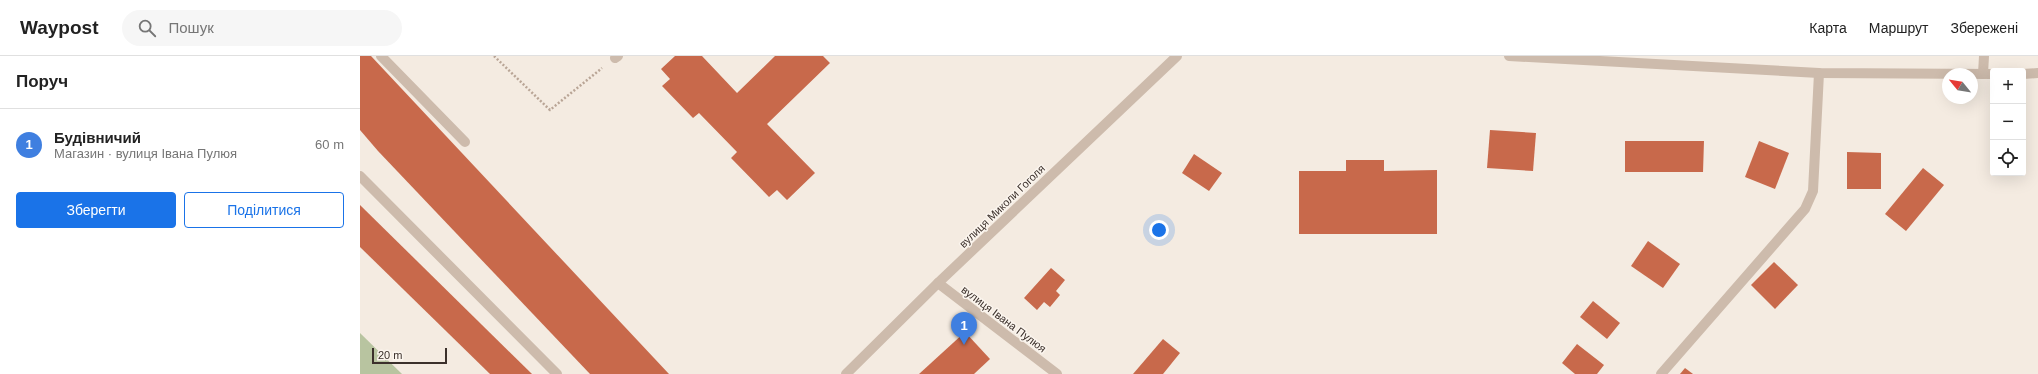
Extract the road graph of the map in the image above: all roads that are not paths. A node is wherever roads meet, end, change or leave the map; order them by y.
1 (381, 56) edge
2 (1177, 56) edge
3 (1509, 56) edge
4 (1984, 56) edge
5 (1819, 73) junction
6 (1988, 74) edge
7 (2026, 74) edge
8 (2038, 74) edge
9 (465, 142) dead end
10 (360, 176) edge
11 (938, 283) junction
12 (557, 374) edge
13 (846, 374) edge
14 (1057, 374) edge
15 (1661, 374) edge

1 - 9 street
2 - 11 street, вулиця Миколи Гоголя
3 - 5 street
4 - 6 street
5 - 6 street
5 - 15 street
7 - 8 street
10 - 12 street
11 - 13 street, вулиця Миколи Гоголя
11 - 14 street, вулиця Івана Пулюя

